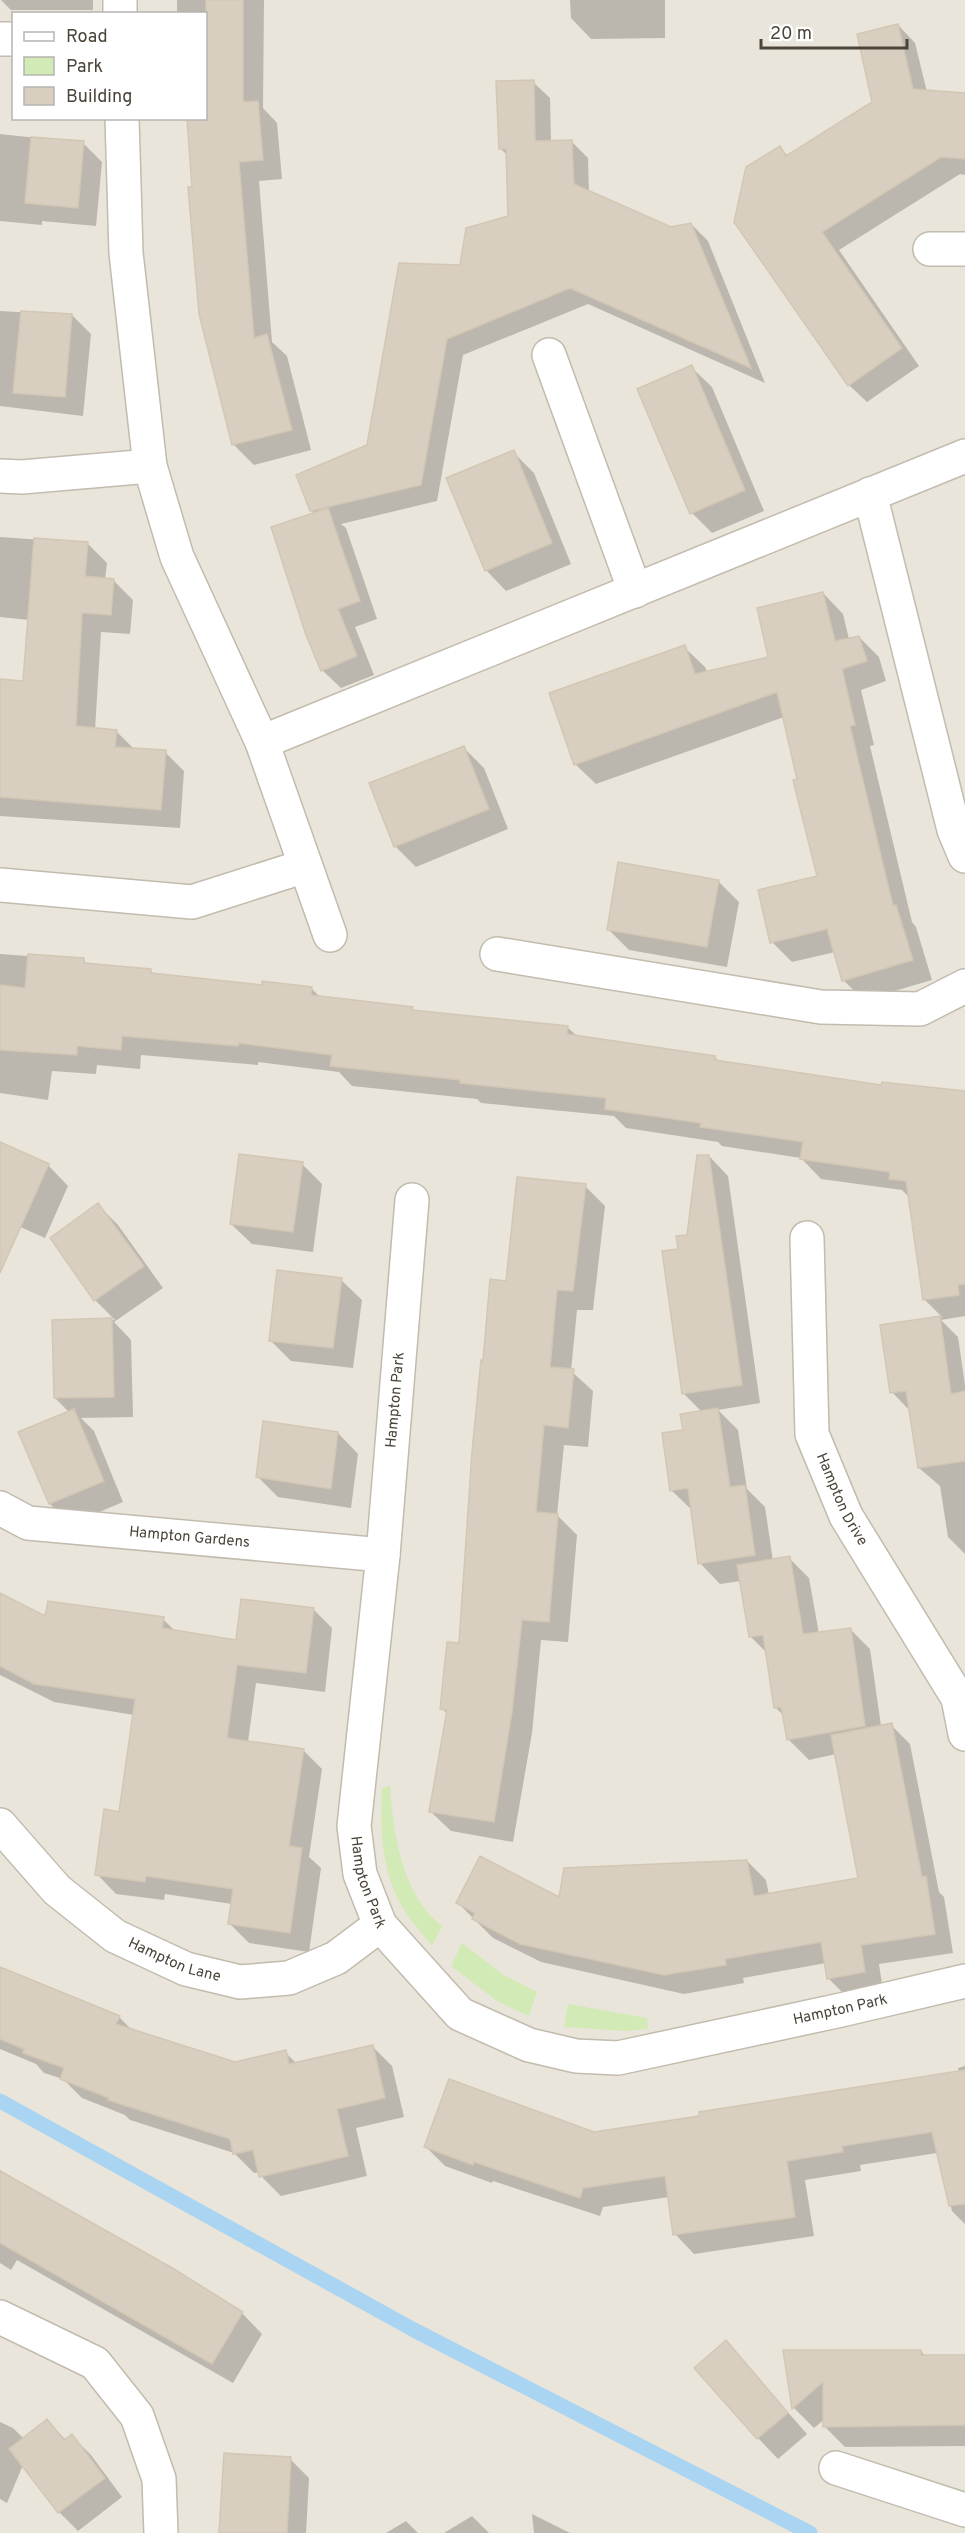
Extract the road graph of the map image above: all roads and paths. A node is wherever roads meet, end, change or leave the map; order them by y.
1 (122, 120) edge
2 (930, 249) dead end
3 (965, 249) edge
4 (549, 355) dead end
5 (965, 456) edge
6 (150, 466) junction
7 (0, 476) edge
8 (870, 494) junction
9 (635, 591) junction
10 (262, 742) junction
11 (965, 856) edge
12 (305, 866) junction
13 (0, 885) edge
14 (330, 935) dead end
15 (497, 954) dead end
16 (965, 986) edge
17 (412, 1200) dead end
18 (807, 1238) dead end
19 (0, 1508) edge
20 (383, 1555) junction
21 (965, 1734) edge
22 (0, 1825) edge
23 (380, 1925) junction
24 (965, 1981) edge
25 (0, 2317) edge
26 (836, 2468) dead end
27 (965, 2510) edge
28 (161, 2533) edge

1 - 6 street
2 - 3 street
4 - 9 street
5 - 8 street
6 - 7 street
6 - 10 street
8 - 9 street
8 - 11 street
9 - 10 street
10 - 12 street
12 - 13 street
12 - 14 street
15 - 16 street
17 - 20 street, Hampton Park
18 - 21 street, Hampton Drive
19 - 20 street, Hampton Gardens
20 - 23 street, Hampton Park
22 - 23 street, Hampton Lane
23 - 24 street, Hampton Park
25 - 28 street
26 - 27 street

